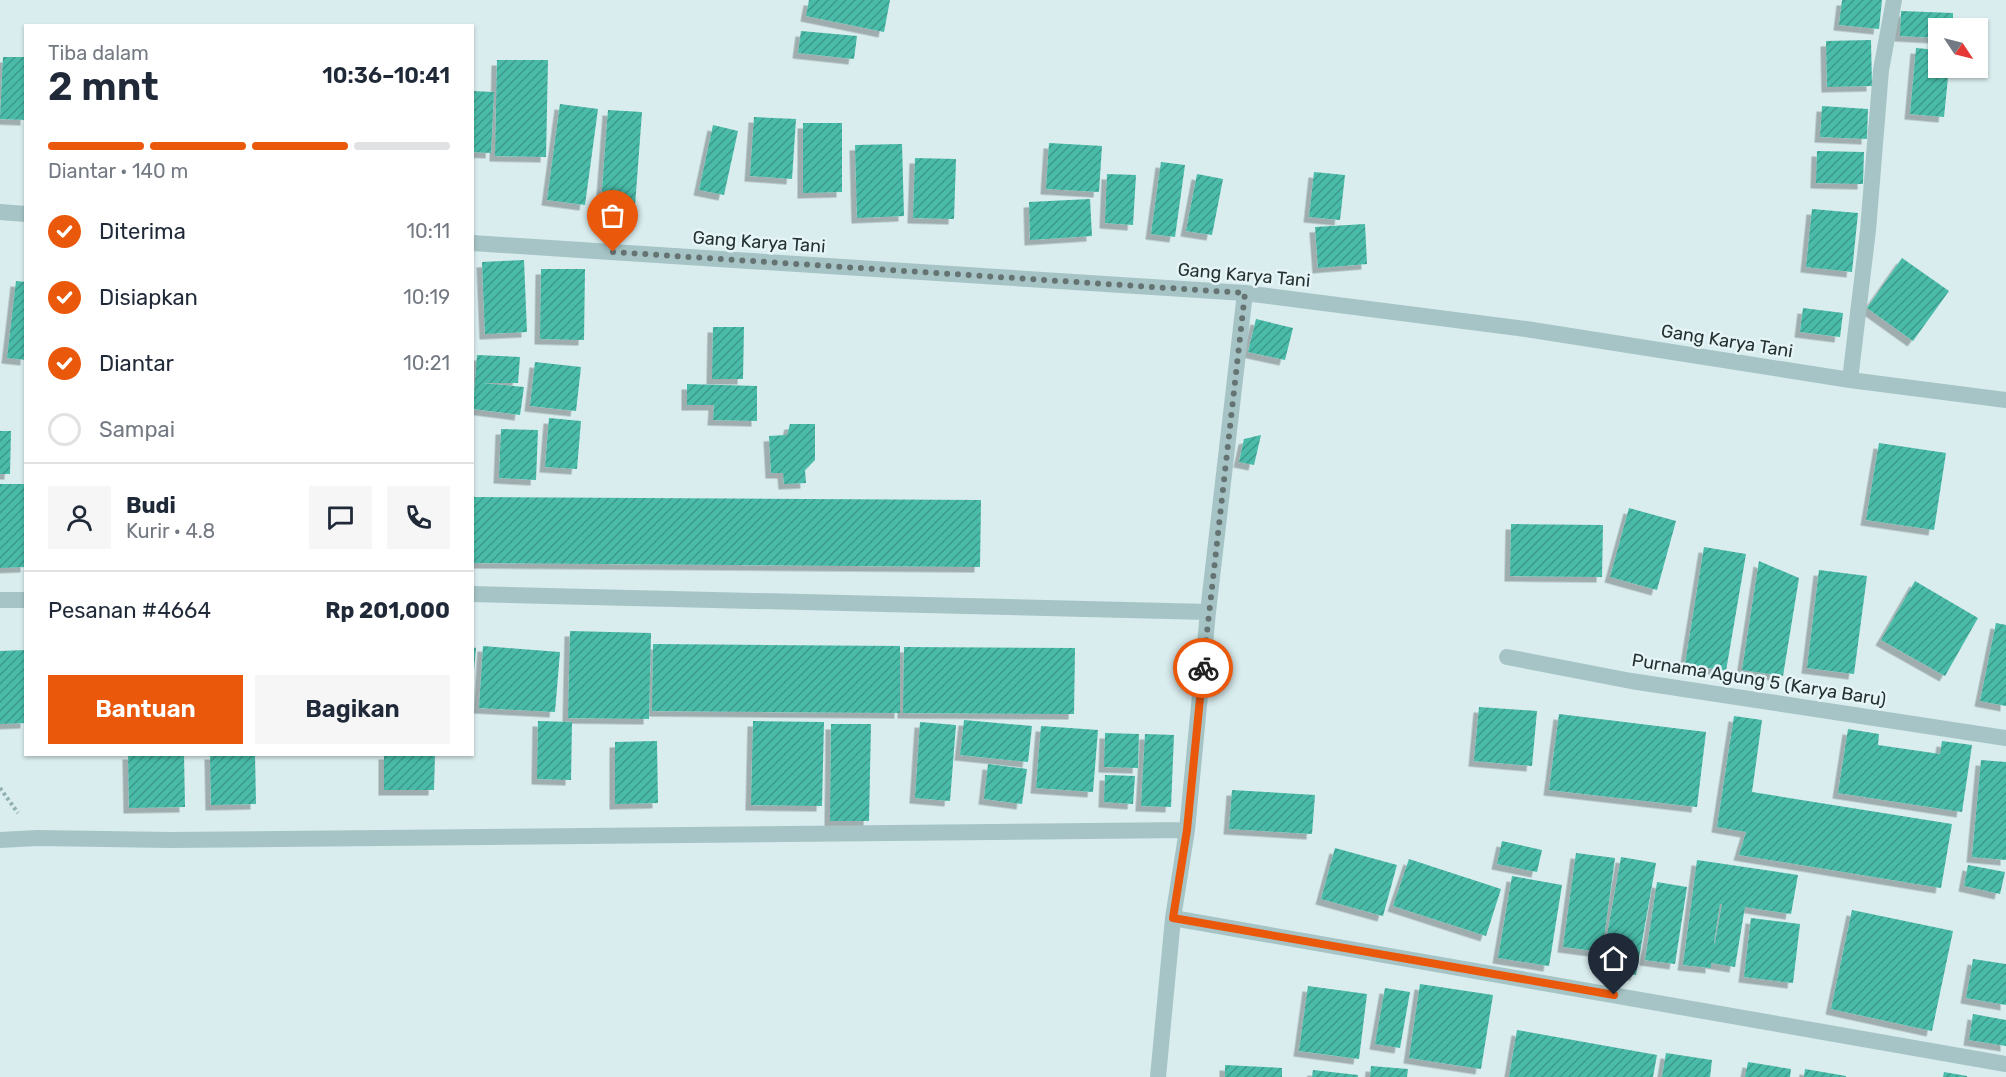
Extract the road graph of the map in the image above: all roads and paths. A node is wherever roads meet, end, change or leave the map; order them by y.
1 (1894, 0) edge
2 (0, 212) edge
3 (24, 214) edge
4 (474, 243) edge
5 (1245, 293) junction
6 (1850, 381) junction
7 (2006, 400) edge
8 (474, 594) edge
9 (0, 600) edge
10 (24, 600) edge
11 (1208, 612) junction
12 (1507, 657) dead end
13 (2006, 738) edge
14 (1187, 830) junction
15 (0, 840) edge
16 (1173, 918) junction
17 (2006, 1064) edge
18 (1158, 1077) edge

1 - 6 street
2 - 3 street
4 - 5 street, Gang Karya Tani
5 - 6 street, Gang Karya Tani
5 - 11 street
6 - 7 street, Gang Karya Tani
8 - 11 street
9 - 10 street
11 - 14 street
12 - 13 street, Purnama Agung 5 (Karya Baru)
14 - 15 street
14 - 16 street
16 - 17 street
16 - 18 street

